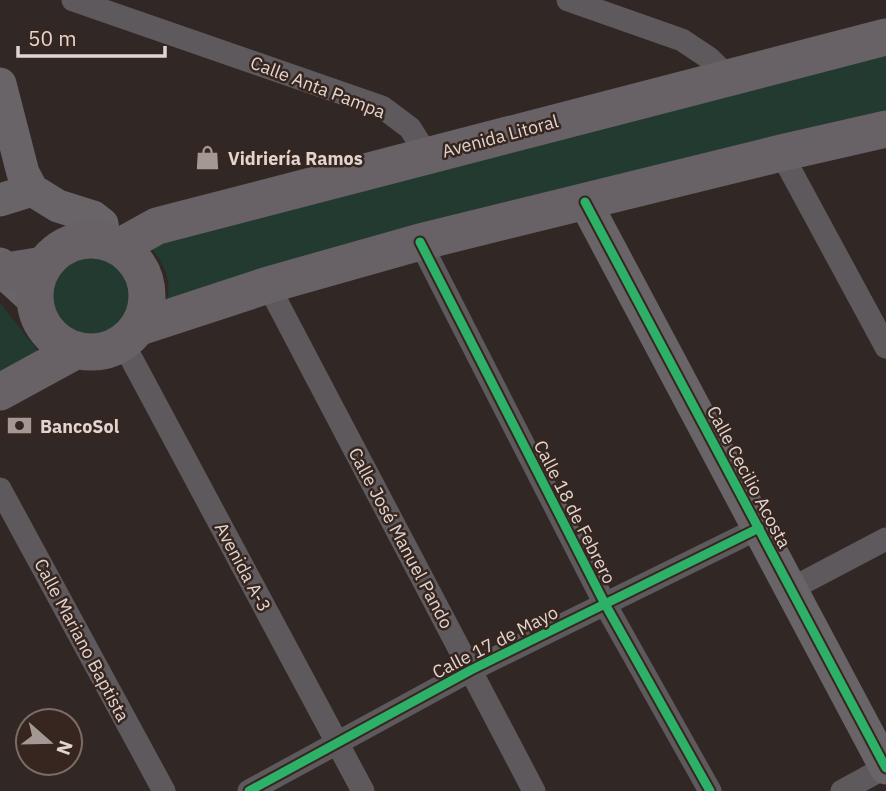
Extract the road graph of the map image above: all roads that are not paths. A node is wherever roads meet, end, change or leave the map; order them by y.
1 (73, 0) edge
2 (568, 0) edge
3 (886, 37) edge
4 (727, 77) junction
5 (0, 84) edge
6 (886, 129) edge
7 (781, 153) junction
8 (428, 155) junction
9 (32, 190) junction
10 (0, 200) edge
11 (585, 202) junction
12 (420, 243) junction
13 (111, 244) junction
14 (44, 265) junction
15 (1, 269) edge
16 (268, 285) junction
17 (35, 301) junction
18 (130, 335) junction
19 (886, 347) edge
20 (77, 350) junction
21 (0, 392) edge
22 (0, 489) edge
23 (759, 528) junction
24 (886, 539) edge
25 (791, 589) junction
26 (605, 604) junction
27 (471, 670) junction
28 (337, 742) junction
29 (886, 767) edge
30 (163, 791) edge
31 (249, 791) edge
32 (363, 791) edge
33 (534, 791) edge
34 (710, 791) edge
35 (842, 791) edge

1 - 8 street, Calle Anta Pampa
2 - 4 street
3 - 4 main road, Avenida Litoral
4 - 8 main road, Avenida Litoral
5 - 9 street
6 - 7 main road
7 - 11 main road
7 - 19 street
8 - 13 main road, Avenida Litoral
9 - 10 street
9 - 13 street
11 - 12 main road
11 - 23 street, Calle Cecilio Acosta
12 - 16 main road
12 - 26 street, Calle 18 de Febrero
13 - 14 main road
13 - 18 main road
14 - 15 main road
14 - 17 main road
15 - 17 street
16 - 18 main road
16 - 27 street, Calle José Manuel Pando
17 - 20 main road
18 - 20 main road
18 - 28 street, Avenida A-3
20 - 21 main road
22 - 30 street, Calle Mariano Baptista
23 - 25 street, Calle Cecilio Acosta
23 - 26 street, Calle 17 de Mayo
24 - 25 street
25 - 29 street, Calle Cecilio Acosta
26 - 27 street, Calle 17 de Mayo
26 - 34 street, Calle 18 de Febrero
27 - 28 street, Calle 17 de Mayo
27 - 33 street, Calle José Manuel Pando
28 - 31 street, Calle 17 de Mayo
28 - 32 street, Avenida A-3
29 - 35 street

